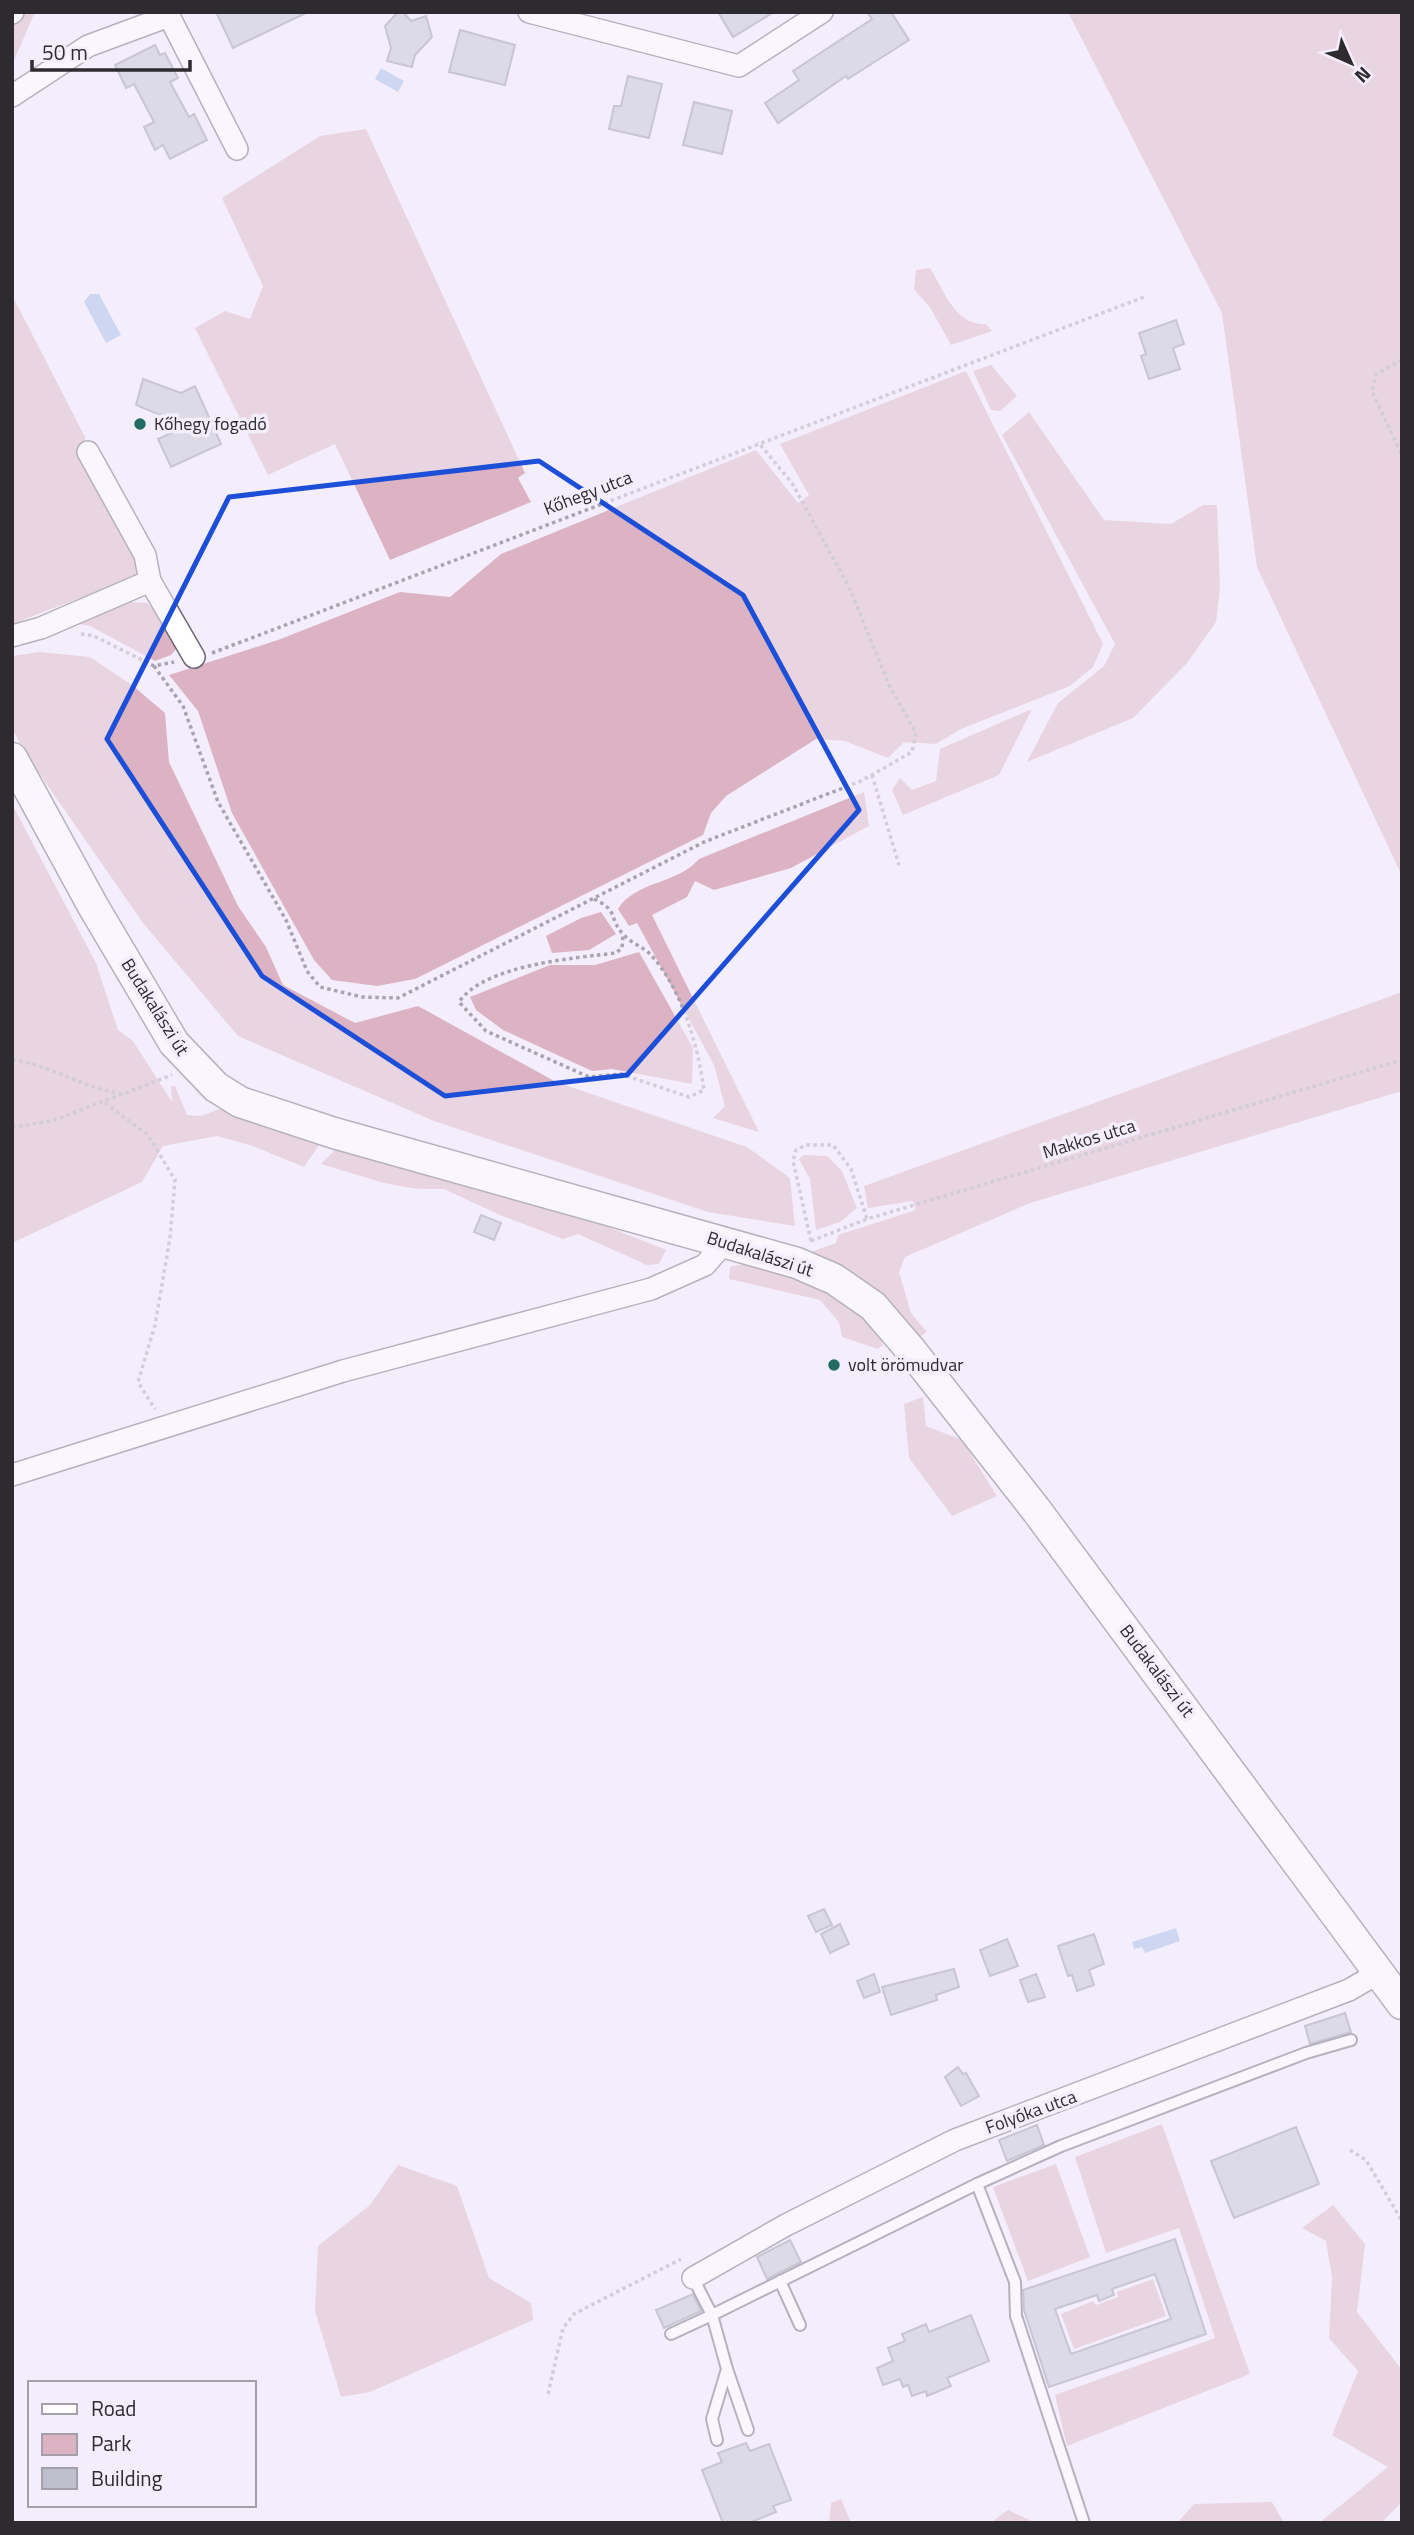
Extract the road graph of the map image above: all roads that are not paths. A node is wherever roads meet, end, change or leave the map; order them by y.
1 (529, 12) edge
2 (822, 12) edge
3 (170, 14) edge
4 (12, 96) edge
5 (237, 149) dead end
6 (88, 452) dead end
7 (149, 581) junction
8 (12, 636) edge
9 (194, 657) road end
10 (12, 758) edge
11 (725, 1242) junction
12 (12, 1475) edge
13 (1380, 1972) junction
14 (1402, 2004) edge
15 (1351, 2040) dead end
16 (977, 2184) junction
17 (693, 2278) joint
18 (780, 2281) junction
19 (712, 2315) junction
20 (800, 2325) dead end
21 (671, 2334) dead end
22 (727, 2369) junction
23 (748, 2430) dead end
24 (717, 2440) dead end
25 (1084, 2523) edge

1 - 2 street
3 - 4 street
3 - 5 street
6 - 7 street
7 - 8 street
7 - 9 street
10 - 11 main road, Budakalászi út
11 - 12 street
11 - 13 main road, Budakalászi út
13 - 14 main road, Budakalászi út
13 - 17 street, Folyóka utca
15 - 16 lane
16 - 18 lane
16 - 25 lane
17 - 19 lane
18 - 19 lane
18 - 20 lane
19 - 21 lane
19 - 22 lane
22 - 23 lane
22 - 24 lane

